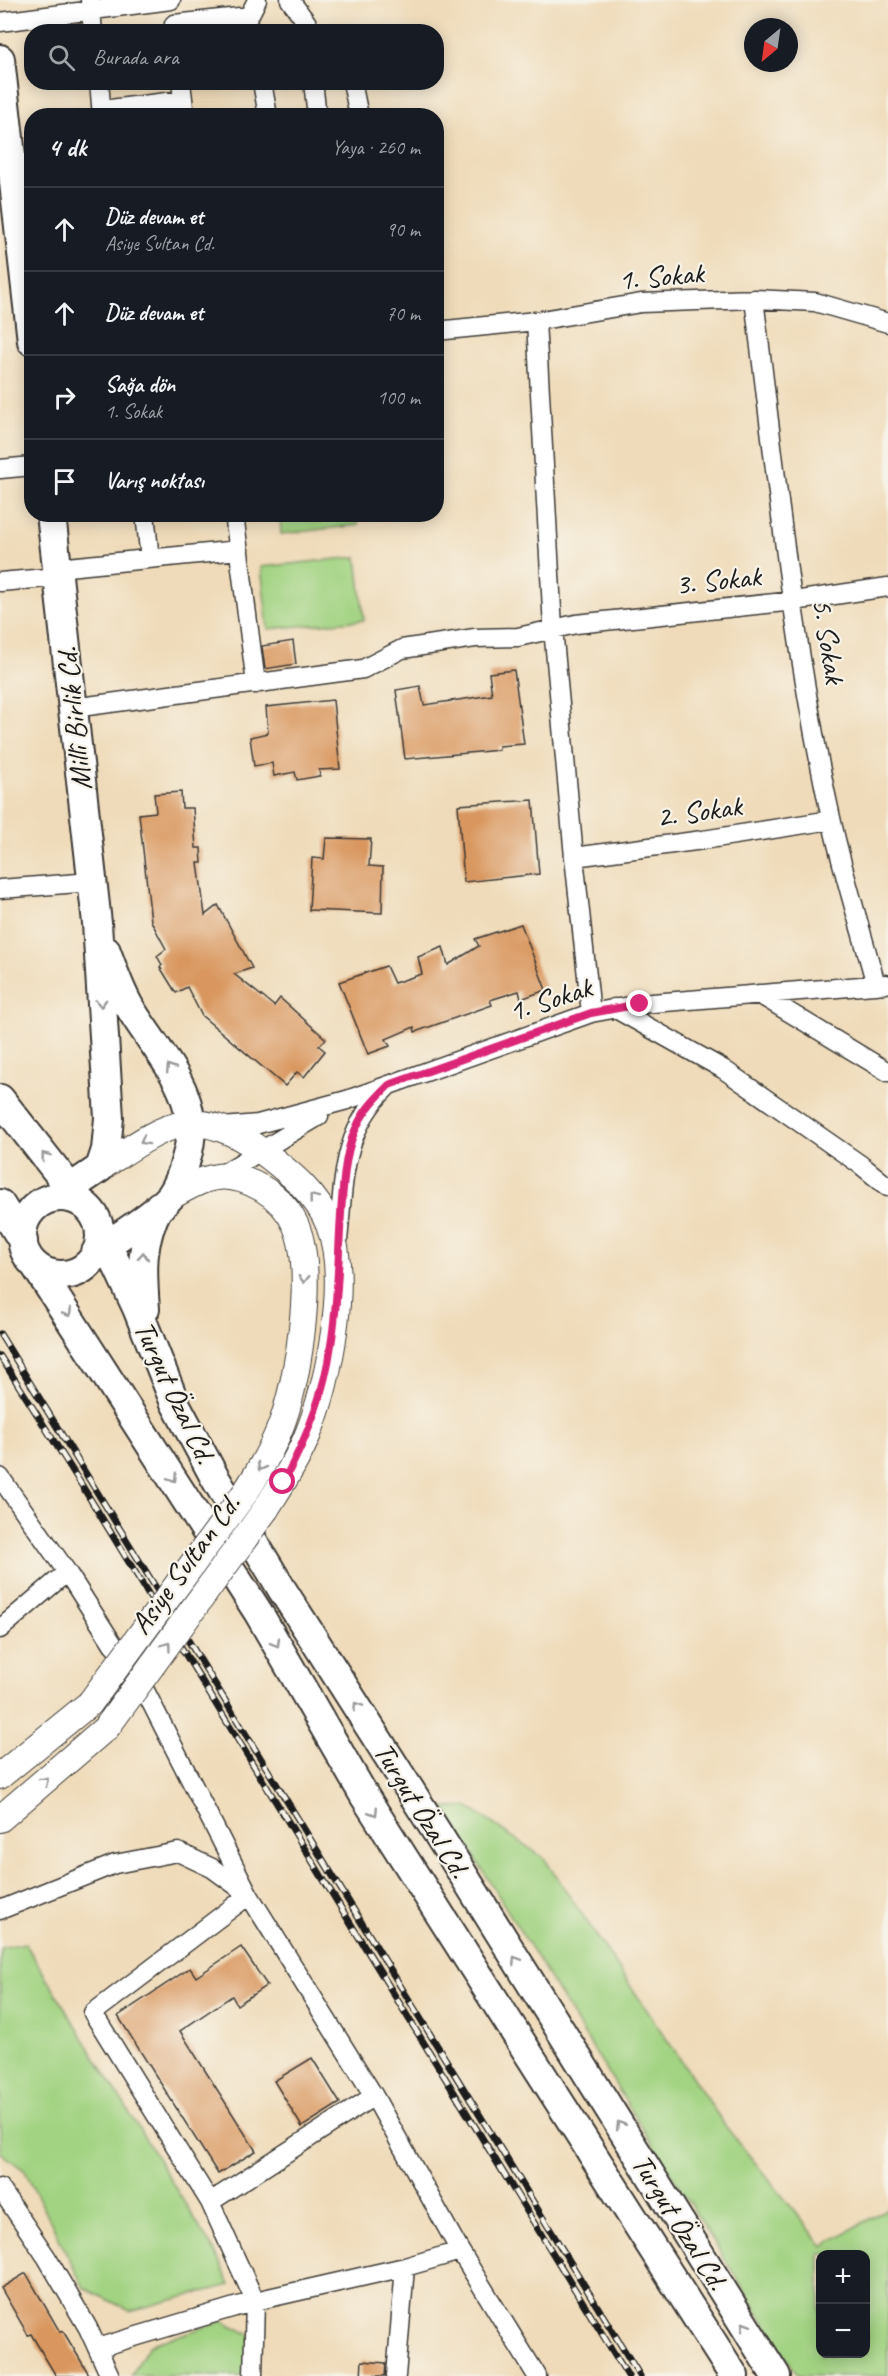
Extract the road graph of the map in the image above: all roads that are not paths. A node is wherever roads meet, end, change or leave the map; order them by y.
1 (171, 0) edge
2 (290, 0) edge
3 (91, 5) edge
4 (253, 16) edge
5 (0, 22) edge
6 (92, 24) edge
7 (174, 24) edge
8 (200, 24) edge
9 (308, 24) edge
10 (0, 59) edge
11 (100, 90) edge
12 (263, 90) edge
13 (314, 90) edge
14 (354, 90) edge
15 (183, 99) edge
16 (102, 108) edge
17 (131, 108) edge
18 (267, 108) edge
19 (316, 108) edge
20 (357, 108) edge
21 (8, 210) edge
22 (24, 237) edge
23 (754, 299) junction
24 (883, 316) edge
25 (536, 321) junction
26 (444, 330) edge
27 (24, 467) edge
28 (0, 469) edge
29 (52, 522) edge
30 (146, 522) edge
31 (235, 522) edge
32 (239, 550) junction
33 (150, 559) junction
34 (58, 573) junction
35 (0, 582) edge
36 (888, 587) edge
37 (794, 601) junction
38 (553, 628) junction
39 (256, 684) junction
40 (73, 708) junction
41 (831, 820) junction
42 (574, 856) junction
43 (92, 882) junction
44 (0, 889) edge
45 (97, 923) junction
46 (882, 984) edge
47 (759, 994) junction
48 (614, 1008) junction
49 (591, 1013) junction
50 (888, 1072) edge
51 (389, 1085) junction
52 (0, 1099) edge
53 (347, 1100) junction
54 (204, 1124) junction
55 (253, 1144) junction
56 (100, 1168) junction
57 (219, 1176) junction
58 (255, 1184) junction
59 (888, 1187) edge
60 (69, 1196) junction
61 (165, 1201) junction
62 (0, 1204) edge
63 (101, 1241) junction
64 (29, 1253) junction
65 (337, 1258) junction
66 (148, 1335) junction
67 (0, 1477) edge
68 (67, 1572) junction
69 (0, 1629) edge
70 (0, 1776) edge
71 (0, 1819) edge
72 (249, 1895) junction
73 (0, 1910) edge
74 (374, 2096) junction
75 (0, 2188) edge
76 (210, 2202) junction
77 (460, 2251) junction
78 (405, 2267) junction
79 (255, 2301) junction
80 (97, 2348) junction
81 (110, 2376) edge
82 (253, 2376) edge
83 (396, 2376) edge
84 (537, 2376) edge
85 (734, 2376) edge
86 (776, 2376) edge

1 - 3 street
1 - 7 street
2 - 9 street
3 - 5 street
3 - 6 street
4 - 8 street
10 - 21 main road
11 - 16 street
12 - 18 street
13 - 19 street
14 - 20 street
15 - 17 street
21 - 22 main road
23 - 24 street, 1. Sokak
23 - 25 street, 1. Sokak
23 - 37 street, 5. Sokak
25 - 26 street, 1. Sokak
25 - 38 street
27 - 28 street
29 - 34 main road, Millî Birlik Cd.
30 - 33 street
31 - 32 street
32 - 33 street
32 - 39 street
33 - 34 street
34 - 35 street
34 - 40 main road, Millî Birlik Cd.
36 - 37 street, 3. Sokak
37 - 38 street, 3. Sokak
37 - 41 street, 5. Sokak
38 - 39 street, 3. Sokak
38 - 42 street
39 - 40 street, 3. Sokak
40 - 43 main road, Millî Birlik Cd.
41 - 42 street, 2. Sokak
41 - 46 street, 5. Sokak
42 - 49 street
43 - 44 street
43 - 45 main road, Millî Birlik Cd.
54 -> 45 main road, Millî Birlik Cd.
45 -> 56 main road, Millî Birlik Cd.
46 - 47 street, 1. Sokak
47 - 48 street, 1. Sokak
47 - 50 street
48 - 49 street, 1. Sokak
48 - 59 street
49 - 51 street, 1. Sokak
51 - 53 street, 1. Sokak
51 - 65 street
60 -> 52 main road
53 - 55 street
53 - 55 street
54 - 55 main road, Asiye Sultan Cd.
54 -> 56 main road
54 - 61 main road
55 - 57 street
55 - 58 street
65 -> 55 main road, Asiye Sultan Cd.
56 - 60 main road
57 - 58 main road, Asiye Sultan Cd.
57 - 61 main road, Asiye Sultan Cd.
58 -> 70 main road, Asiye Sultan Cd., bridge
60 - 63 main road
60 - 64 main road
61 - 63 main road
66 -> 61 main road
62 - 64 main road, Turgut Özal Cd.
63 - 64 main road
63 - 66 main road, Turgut Özal Cd.
64 -> 85 main road, Turgut Özal Cd.
71 -> 65 main road, Asiye Sultan Cd., bridge
86 -> 66 main road, Turgut Özal Cd.
67 - 68 street
68 - 69 street
68 - 72 street
72 - 73 street
72 - 74 street
72 - 76 street
74 - 76 street
74 - 77 street
75 - 80 street
76 - 79 street
77 - 78 street
77 - 84 street
78 - 79 street
78 - 83 street
79 - 80 street
79 - 82 street
80 - 81 street

